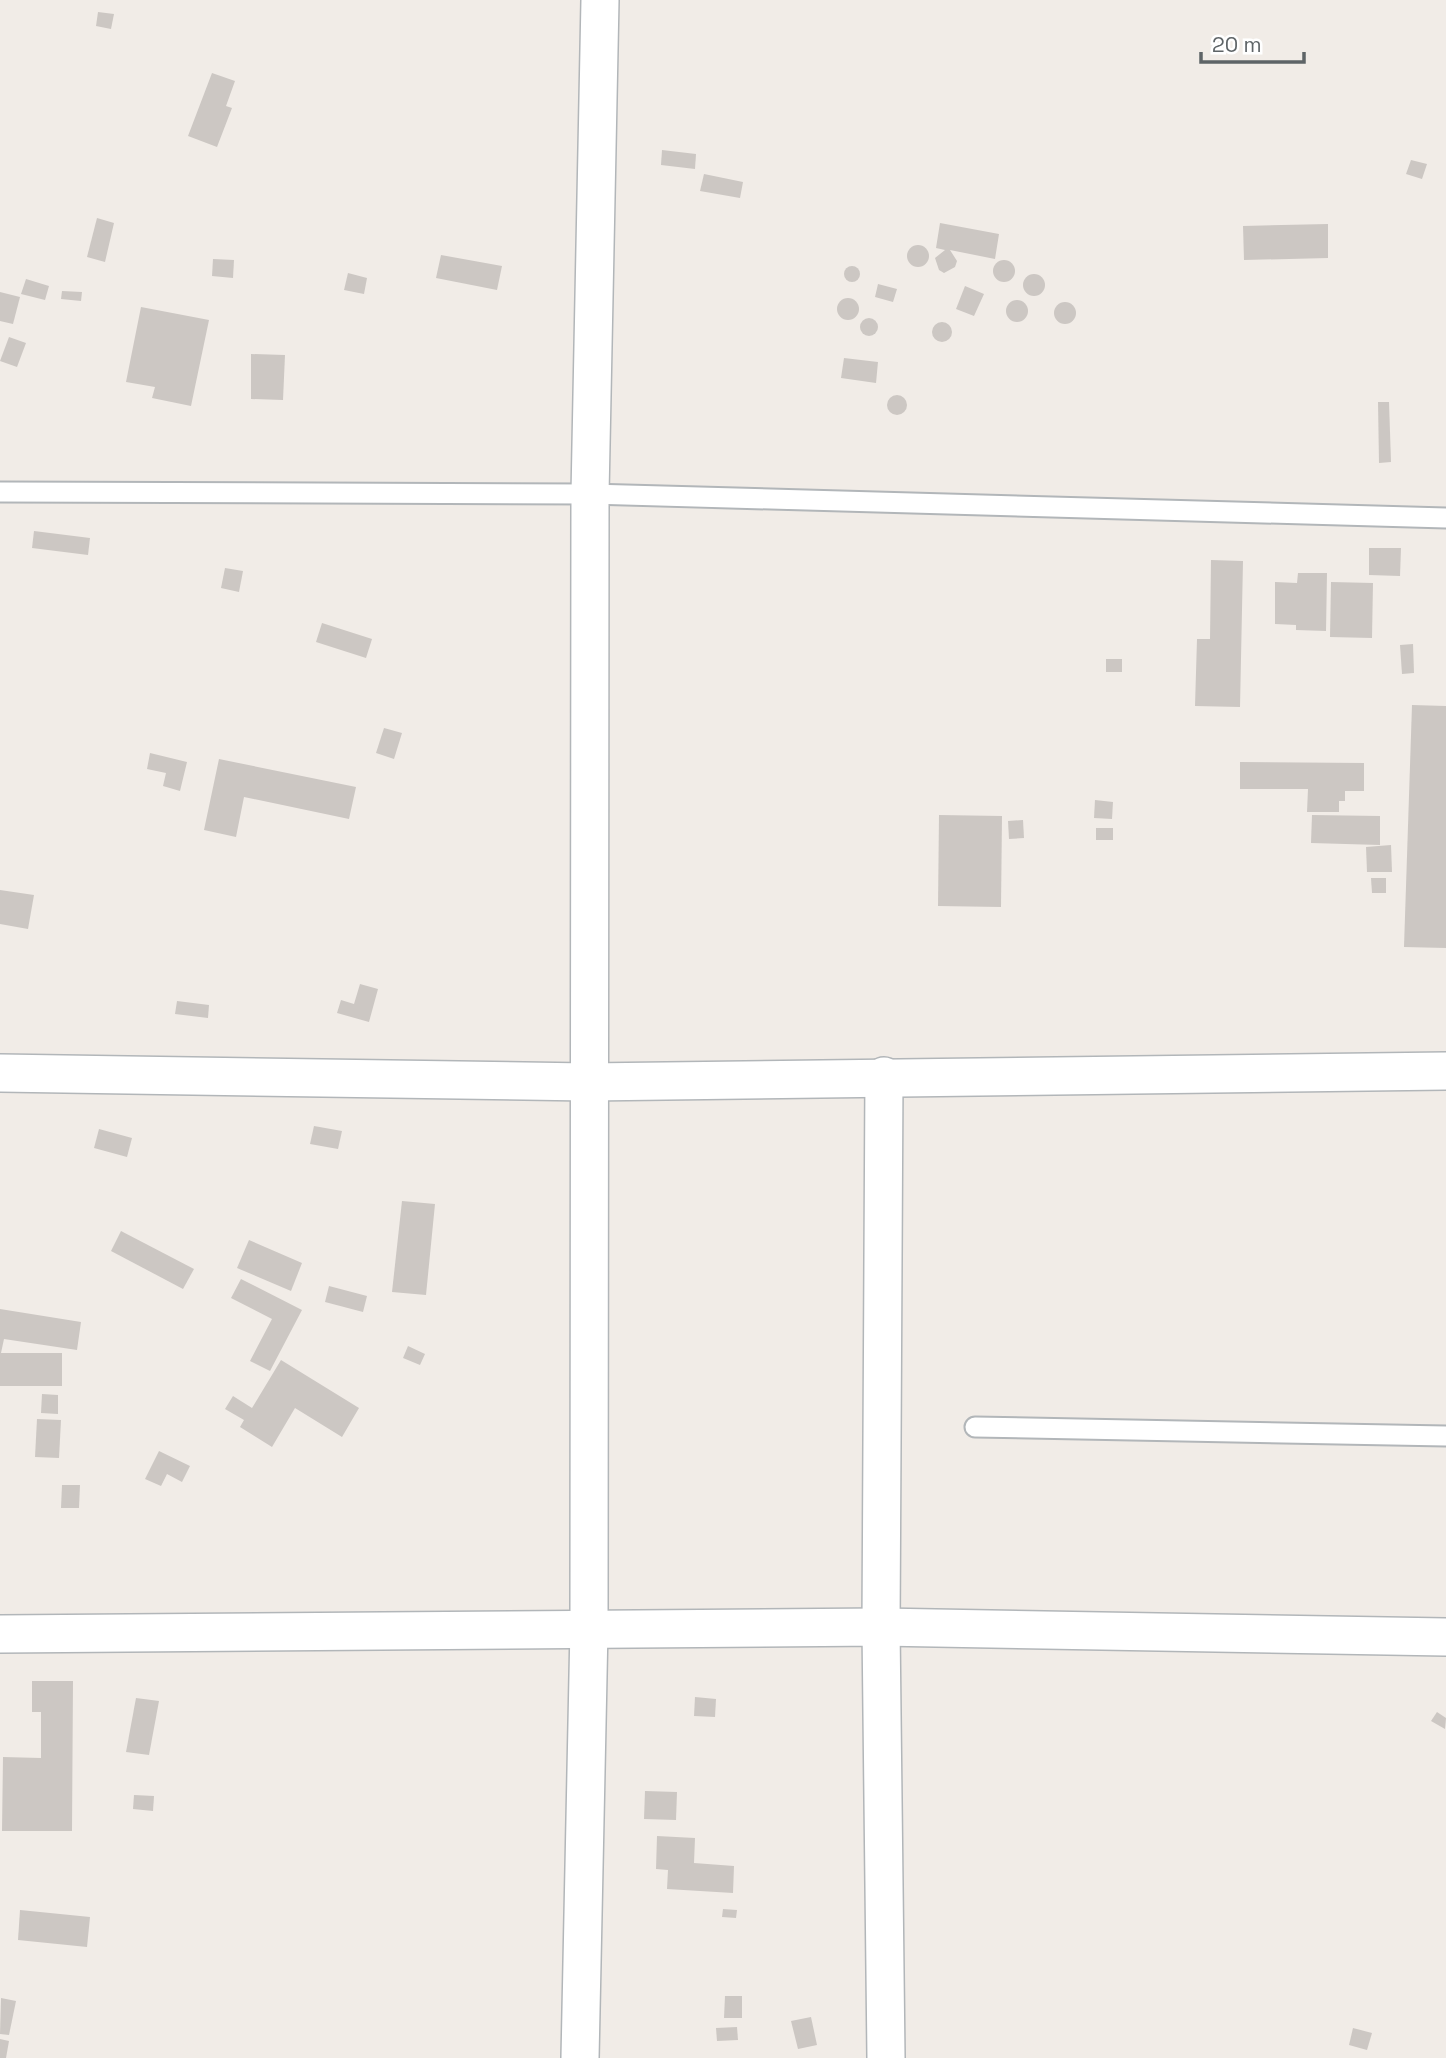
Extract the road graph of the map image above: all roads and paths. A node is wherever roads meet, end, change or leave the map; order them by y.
1 (600, 0) edge
2 (0, 492) edge
3 (590, 494) junction
4 (1446, 518) edge
5 (1446, 1071) edge
6 (0, 1073) edge
7 (884, 1076) junction
8 (588, 1082) junction
9 (975, 1427) dead end
10 (1446, 1436) edge
11 (881, 1627) junction
12 (589, 1628) junction
13 (0, 1634) edge
14 (1446, 1637) edge
15 (580, 2058) edge
16 (886, 2058) edge

1 - 3 street
2 - 3 lane
3 - 4 lane
3 - 8 street
5 - 7 street
6 - 8 street
7 - 8 street
7 - 11 street
8 - 12 street
9 - 10 lane
11 - 12 street
11 - 14 street
11 - 16 street
12 - 13 street
12 - 15 street

